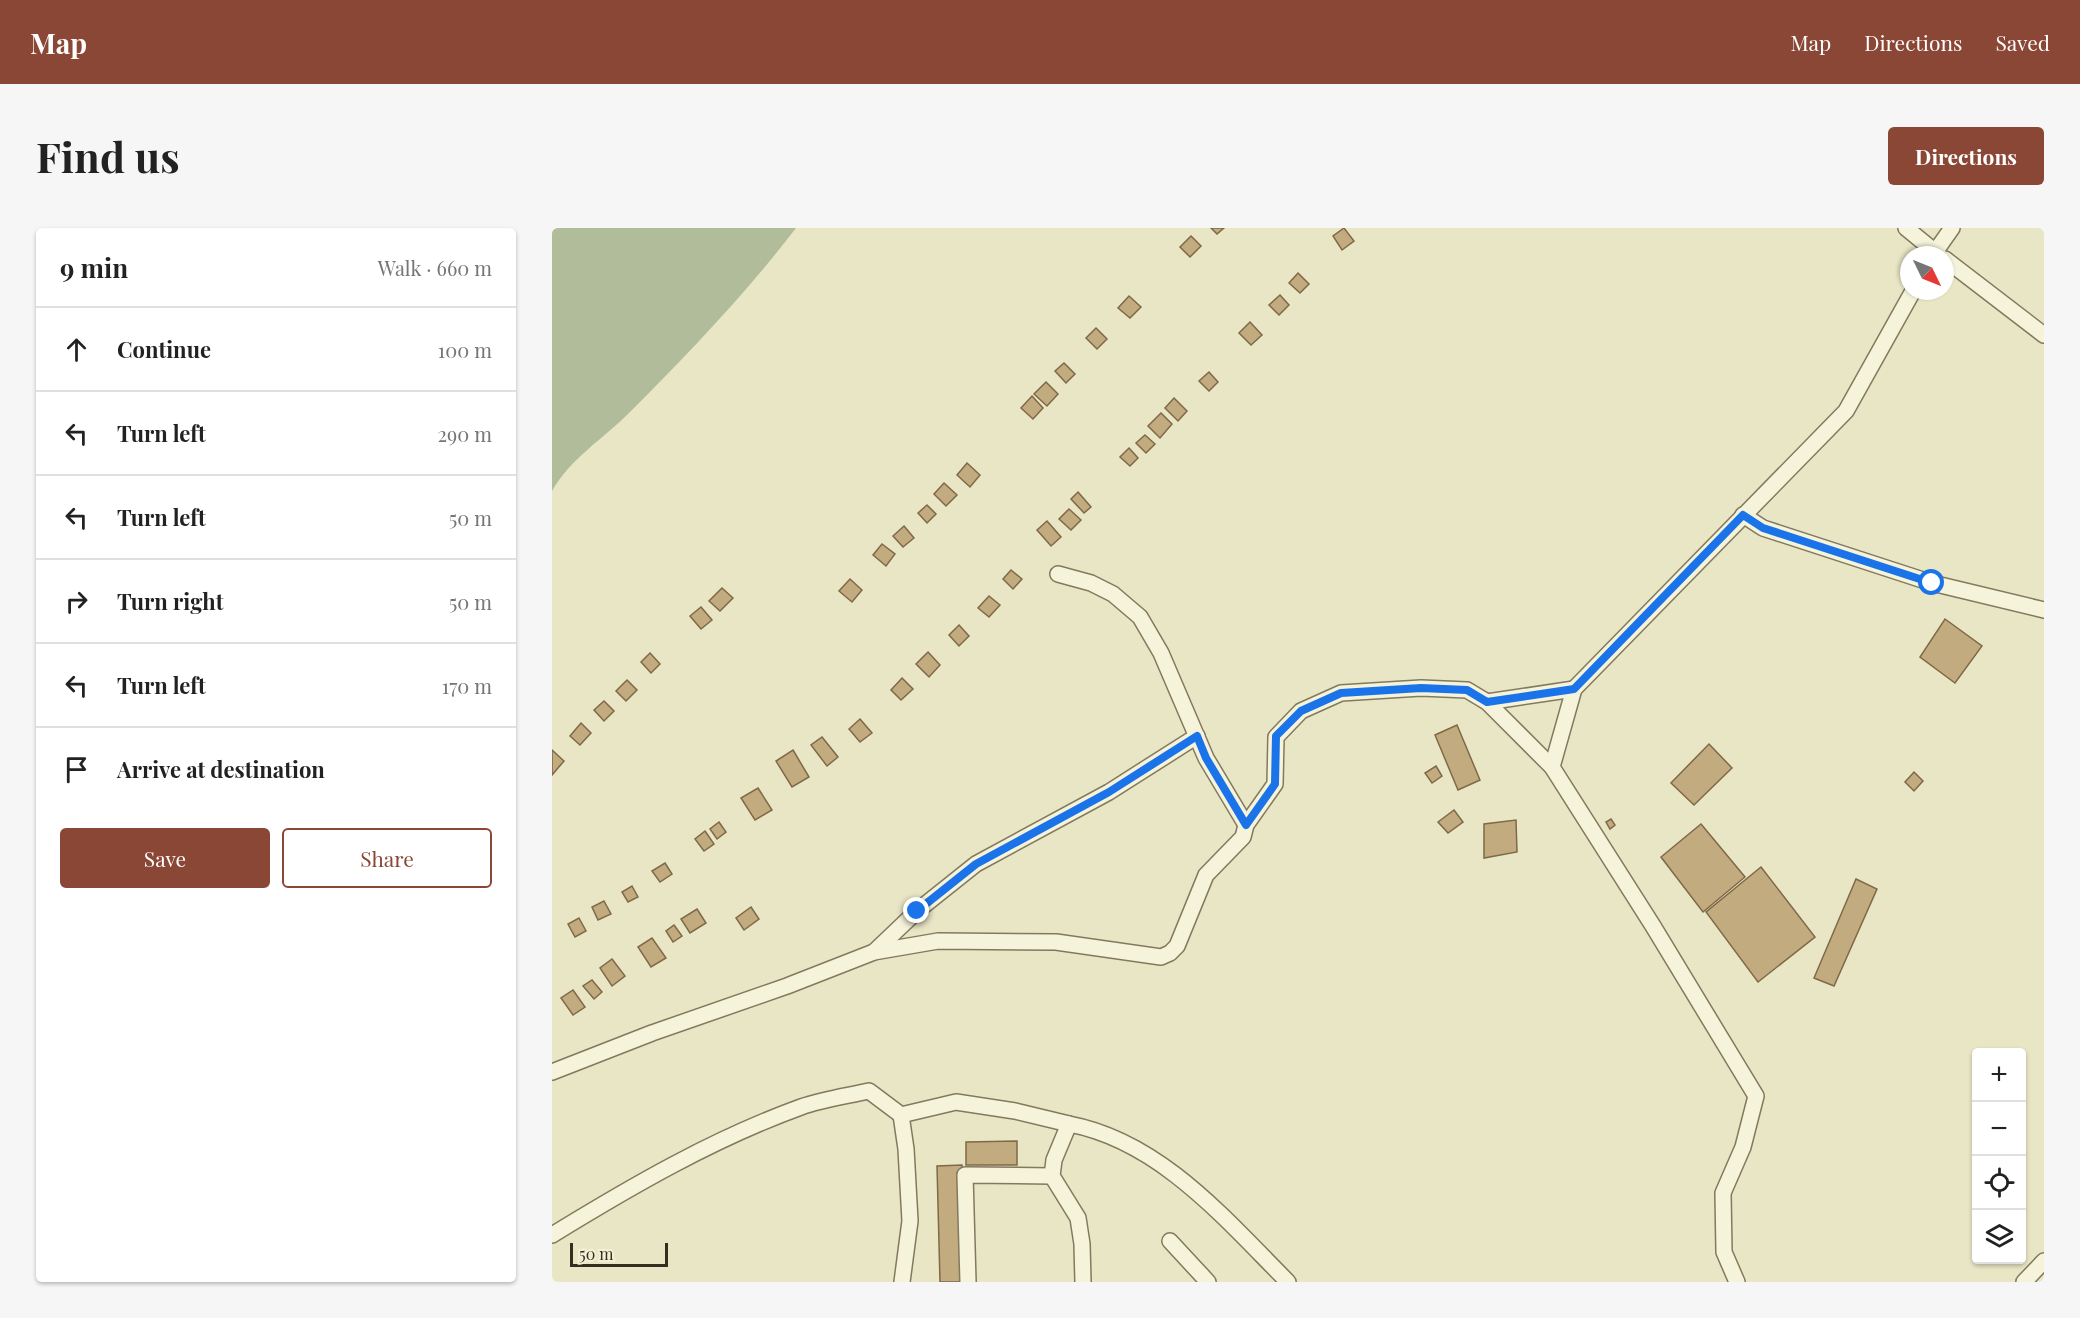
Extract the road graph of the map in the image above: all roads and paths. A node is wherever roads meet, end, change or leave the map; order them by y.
1 (1906, 228) edge
2 (1952, 228) edge
3 (1927, 246) edge
4 (1943, 246) edge
5 (1954, 267) edge
6 (1908, 300) edge
7 (2044, 335) edge
8 (1743, 515) junction
9 (1058, 574) dead end
10 (2044, 610) edge
11 (1574, 689) junction
12 (1487, 702) junction
13 (1197, 736) junction
14 (1552, 767) junction
15 (1246, 825) junction
16 (874, 952) junction
17 (552, 1072) edge
18 (901, 1115) junction
19 (1069, 1125) junction
20 (1052, 1176) junction
21 (552, 1235) edge
22 (1170, 1241) dead end
23 (2044, 1261) edge
24 (902, 1282) edge
25 (968, 1282) edge
26 (1083, 1282) edge
27 (1208, 1282) edge
28 (1288, 1282) edge
29 (1737, 1282) edge
30 (2024, 1282) edge

1 - 3 street
2 - 4 street
5 - 7 street
6 - 8 street
8 - 10 street
8 - 11 street
9 - 13 street
11 - 12 street
11 - 14 street
12 - 14 street
12 - 15 street
13 - 15 street
13 - 16 street
14 - 29 street
15 - 16 street
16 - 17 street
18 - 19 street
18 - 21 street
18 - 24 street
19 - 20 street
19 - 28 street
20 - 25 street
20 - 26 street
22 - 27 street
23 - 30 street

